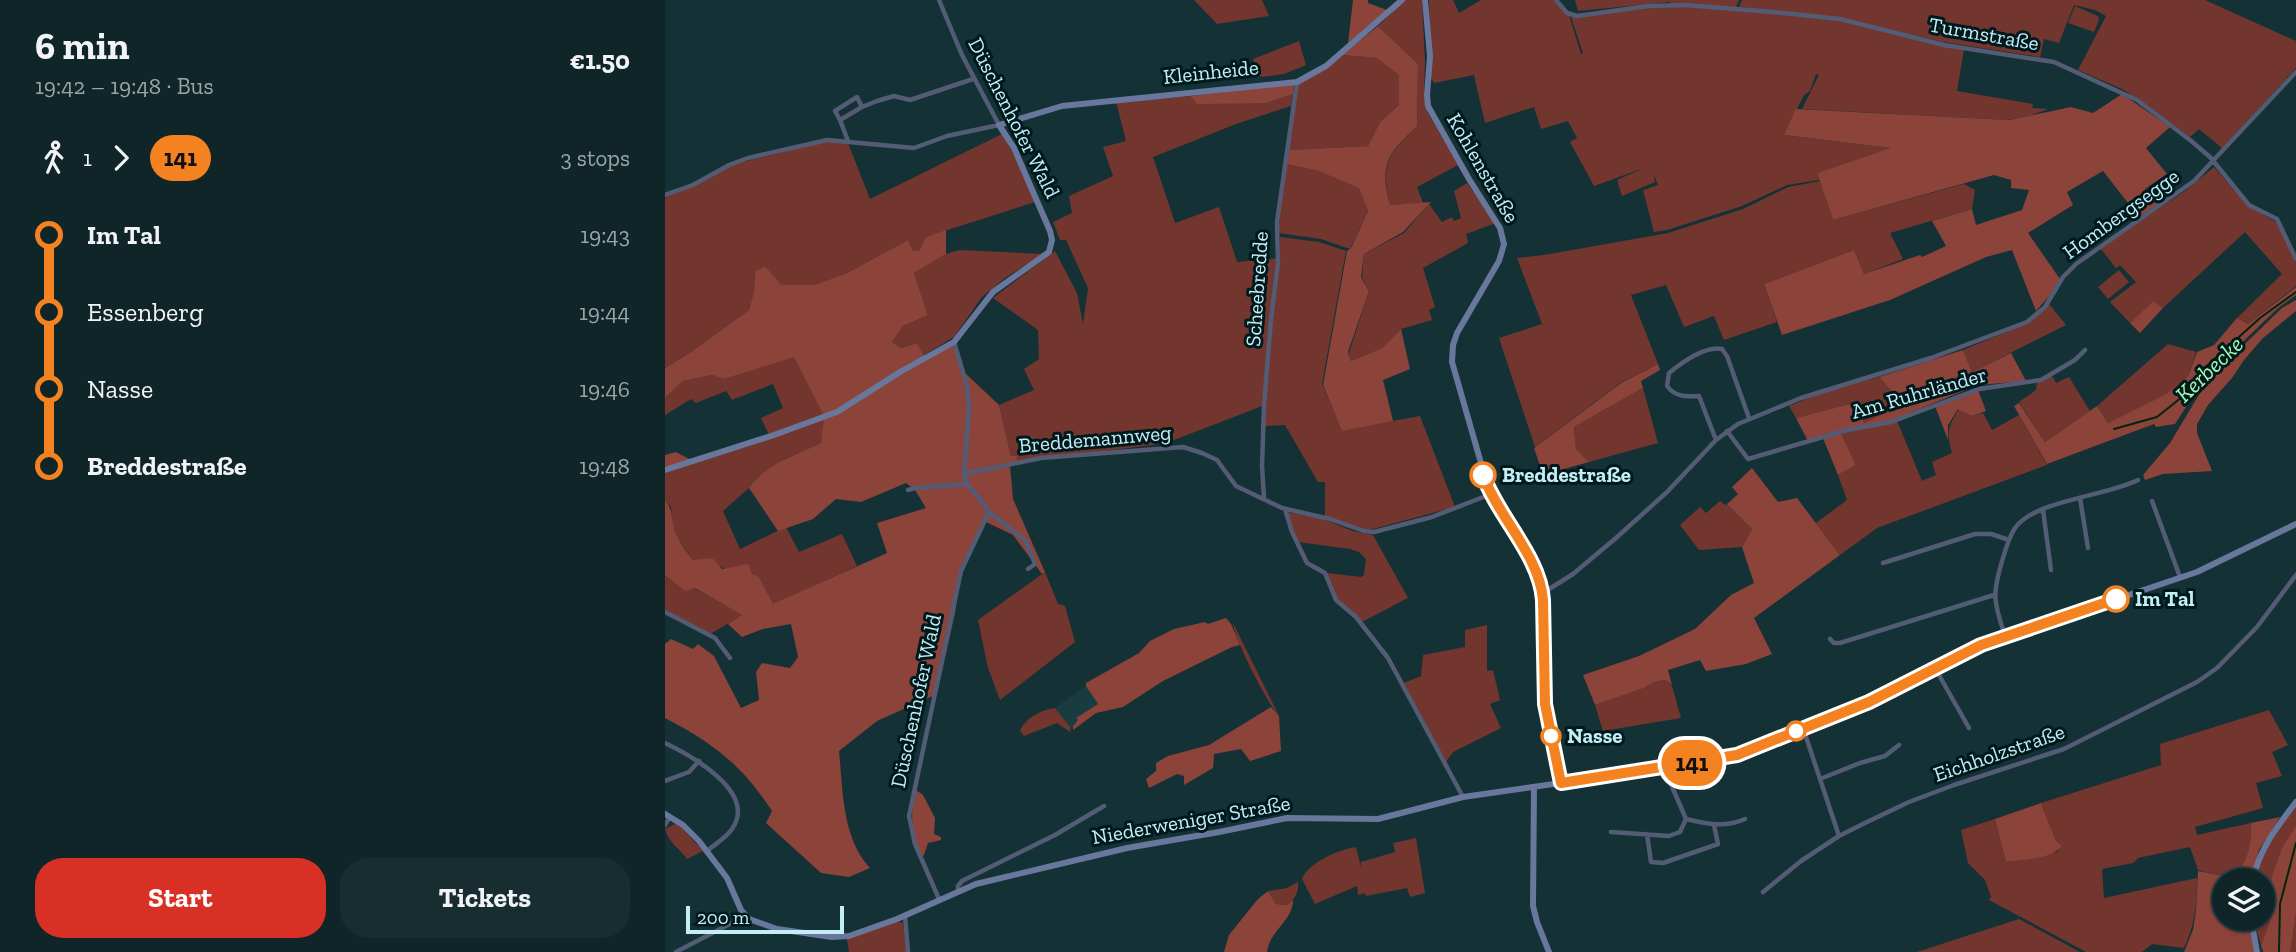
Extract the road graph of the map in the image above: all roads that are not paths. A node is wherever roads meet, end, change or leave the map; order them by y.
1 (939, 0) edge
2 (1402, 0) edge
3 (1425, 0) edge
4 (1556, 0) edge
5 (2296, 72) edge
6 (973, 79) junction
7 (1297, 82) junction
8 (862, 107) junction
9 (840, 120) junction
10 (999, 125) junction
11 (848, 141) junction
12 (2214, 162) junction
13 (665, 195) edge
14 (2296, 258) edge
15 (956, 340) junction
16 (2085, 350) dead end
17 (1749, 418) junction
18 (1727, 431) junction
19 (1716, 440) junction
20 (665, 470) edge
21 (964, 474) junction
22 (2139, 480) dead end
23 (967, 484) junction
24 (908, 490) dead end
25 (1491, 494) junction
26 (2080, 498) junction
27 (1263, 499) junction
28 (2152, 501) dead end
29 (1285, 509) junction
30 (2043, 510) junction
31 (988, 511) junction
32 (2296, 524) edge
33 (2009, 540) junction
34 (2088, 548) dead end
35 (1883, 563) dead end
36 (1028, 569) dead end
37 (2051, 570) dead end
38 (2296, 575) edge
39 (2180, 577) junction
40 (1543, 593) junction
41 (1994, 595) junction
42 (665, 612) edge
43 (2005, 636) junction
44 (1830, 639) dead end
45 (730, 658) dead end
46 (1935, 668) junction
47 (1803, 728) junction
48 (1969, 728) dead end
49 (665, 743) edge
50 (1899, 745) dead end
51 (699, 761) junction
52 (1664, 768) junction
53 (1820, 779) junction
54 (665, 781) edge
55 (1561, 783) junction
56 (1534, 787) junction
57 (1463, 797) junction
58 (2296, 802) edge
59 (1104, 806) dead end
60 (668, 815) edge
61 (1686, 818) junction
62 (1745, 818) dead end
63 (665, 825) edge
64 (1714, 825) junction
65 (1611, 832) dead end
66 (1647, 835) junction
67 (1839, 836) junction
68 (707, 851) junction
69 (2255, 868) edge
70 (958, 891) junction
71 (1763, 892) dead end
72 (939, 899) junction
73 (905, 915) junction
74 (745, 916) junction
75 (2253, 931) edge
76 (676, 952) edge
77 (908, 952) edge
78 (1549, 952) edge
79 (2257, 952) edge

1 - 6 street, Düschenhofer Wald
2 - 7 street, Kleinheide
3 - 25 street, Kohlenstraße
4 - 12 street, Turmstraße
5 - 12 street, Hombergsegge
6 - 8 street
6 - 10 street, Düschenhofer Wald
7 - 10 street, Kleinheide
7 - 27 street, Scheebredde
8 - 9 street
8 - 9 street
9 - 11 street
10 - 11 street
10 - 15 street, Düschenhofer Wald
11 - 13 street
12 - 14 street, Turmstraße
12 - 17 street, Hombergsegge
15 - 20 street
15 - 21 street
16 - 18 street, Am Ruhrländer
17 - 18 street, Hombergsegge
17 - 19 street
18 - 19 street, Hombergsegge
19 - 40 street, Hombergsegge
21 - 23 street
21 - 27 street, Breddemannweg
22 - 26 street
23 - 24 street
23 - 31 street
25 - 29 street, Breddemannweg
25 - 40 street, Kohlenstraße
26 - 30 street
26 - 34 street
27 - 29 street, Breddemannweg
28 - 39 street
29 - 57 street
30 - 33 street
30 - 37 street
31 - 36 street
31 - 72 street, Düschenhofer Wald
32 - 39 street, Niederweniger Straße
33 - 35 street
33 - 41 street
38 - 67 street, Eichholzstraße
39 - 43 street, Niederweniger Straße
40 - 55 street, Kohlenstraße
41 - 43 street
41 - 44 street
42 - 45 street
43 - 46 street, Niederweniger Straße
46 - 47 street, Niederweniger Straße
46 - 48 street
47 - 52 street, Niederweniger Straße
47 - 53 street
49 - 51 street
50 - 53 street
51 - 54 street
51 - 68 street
52 - 55 street, Niederweniger Straße
52 - 61 street
53 - 67 street
55 - 56 street, Niederweniger Straße
56 - 57 street, Niederweniger Straße
56 - 78 street
57 - 70 street, Niederweniger Straße
58 - 69 street
59 - 70 street, Niederweniger Straße
60 - 63 street
60 - 68 street
61 - 64 street
61 - 66 street
62 - 64 street
64 - 66 street
65 - 66 street
67 - 71 street, Eichholzstraße
68 - 74 street
70 - 72 street, Niederweniger Straße
72 - 73 street, Niederweniger Straße
73 - 74 street, Niederweniger Straße
73 - 77 street
74 - 76 street
75 - 79 street

